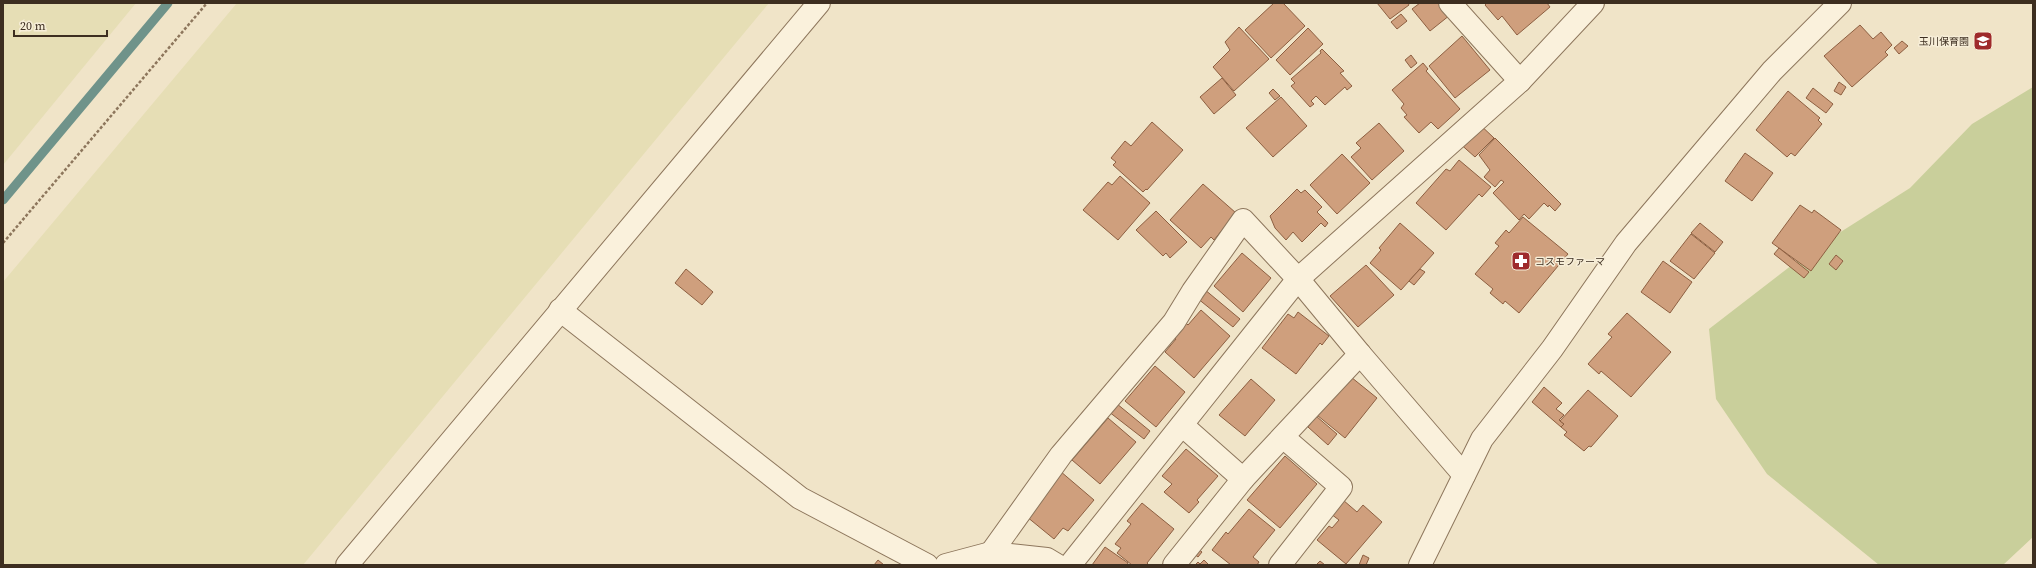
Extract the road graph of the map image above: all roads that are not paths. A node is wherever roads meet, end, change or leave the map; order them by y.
1 (819, 3) edge
2 (1450, 3) edge
3 (1592, 3) edge
4 (1840, 3) edge
5 (1520, 81) junction
6 (1298, 279) junction
7 (560, 310) junction
8 (1360, 354) junction
9 (1182, 425) junction
10 (1283, 437) junction
11 (1464, 475) junction
12 (1243, 479) junction
13 (991, 553) junction
14 (347, 565) edge
15 (927, 565) edge
16 (946, 565) edge
17 (1057, 565) edge
18 (1070, 565) edge
19 (1174, 565) edge
20 (1280, 565) edge
21 (1420, 565) edge

1 - 7 street
2 - 5 street
3 - 5 street
4 - 11 street
5 - 6 street
6 - 8 street
6 - 9 street
6 - 13 street
7 - 14 street
7 - 15 street
8 - 10 street
8 - 11 street
9 - 12 street
9 - 18 street
10 - 12 street
10 - 20 street
11 - 21 street
12 - 19 street
13 - 16 street
13 - 17 street

